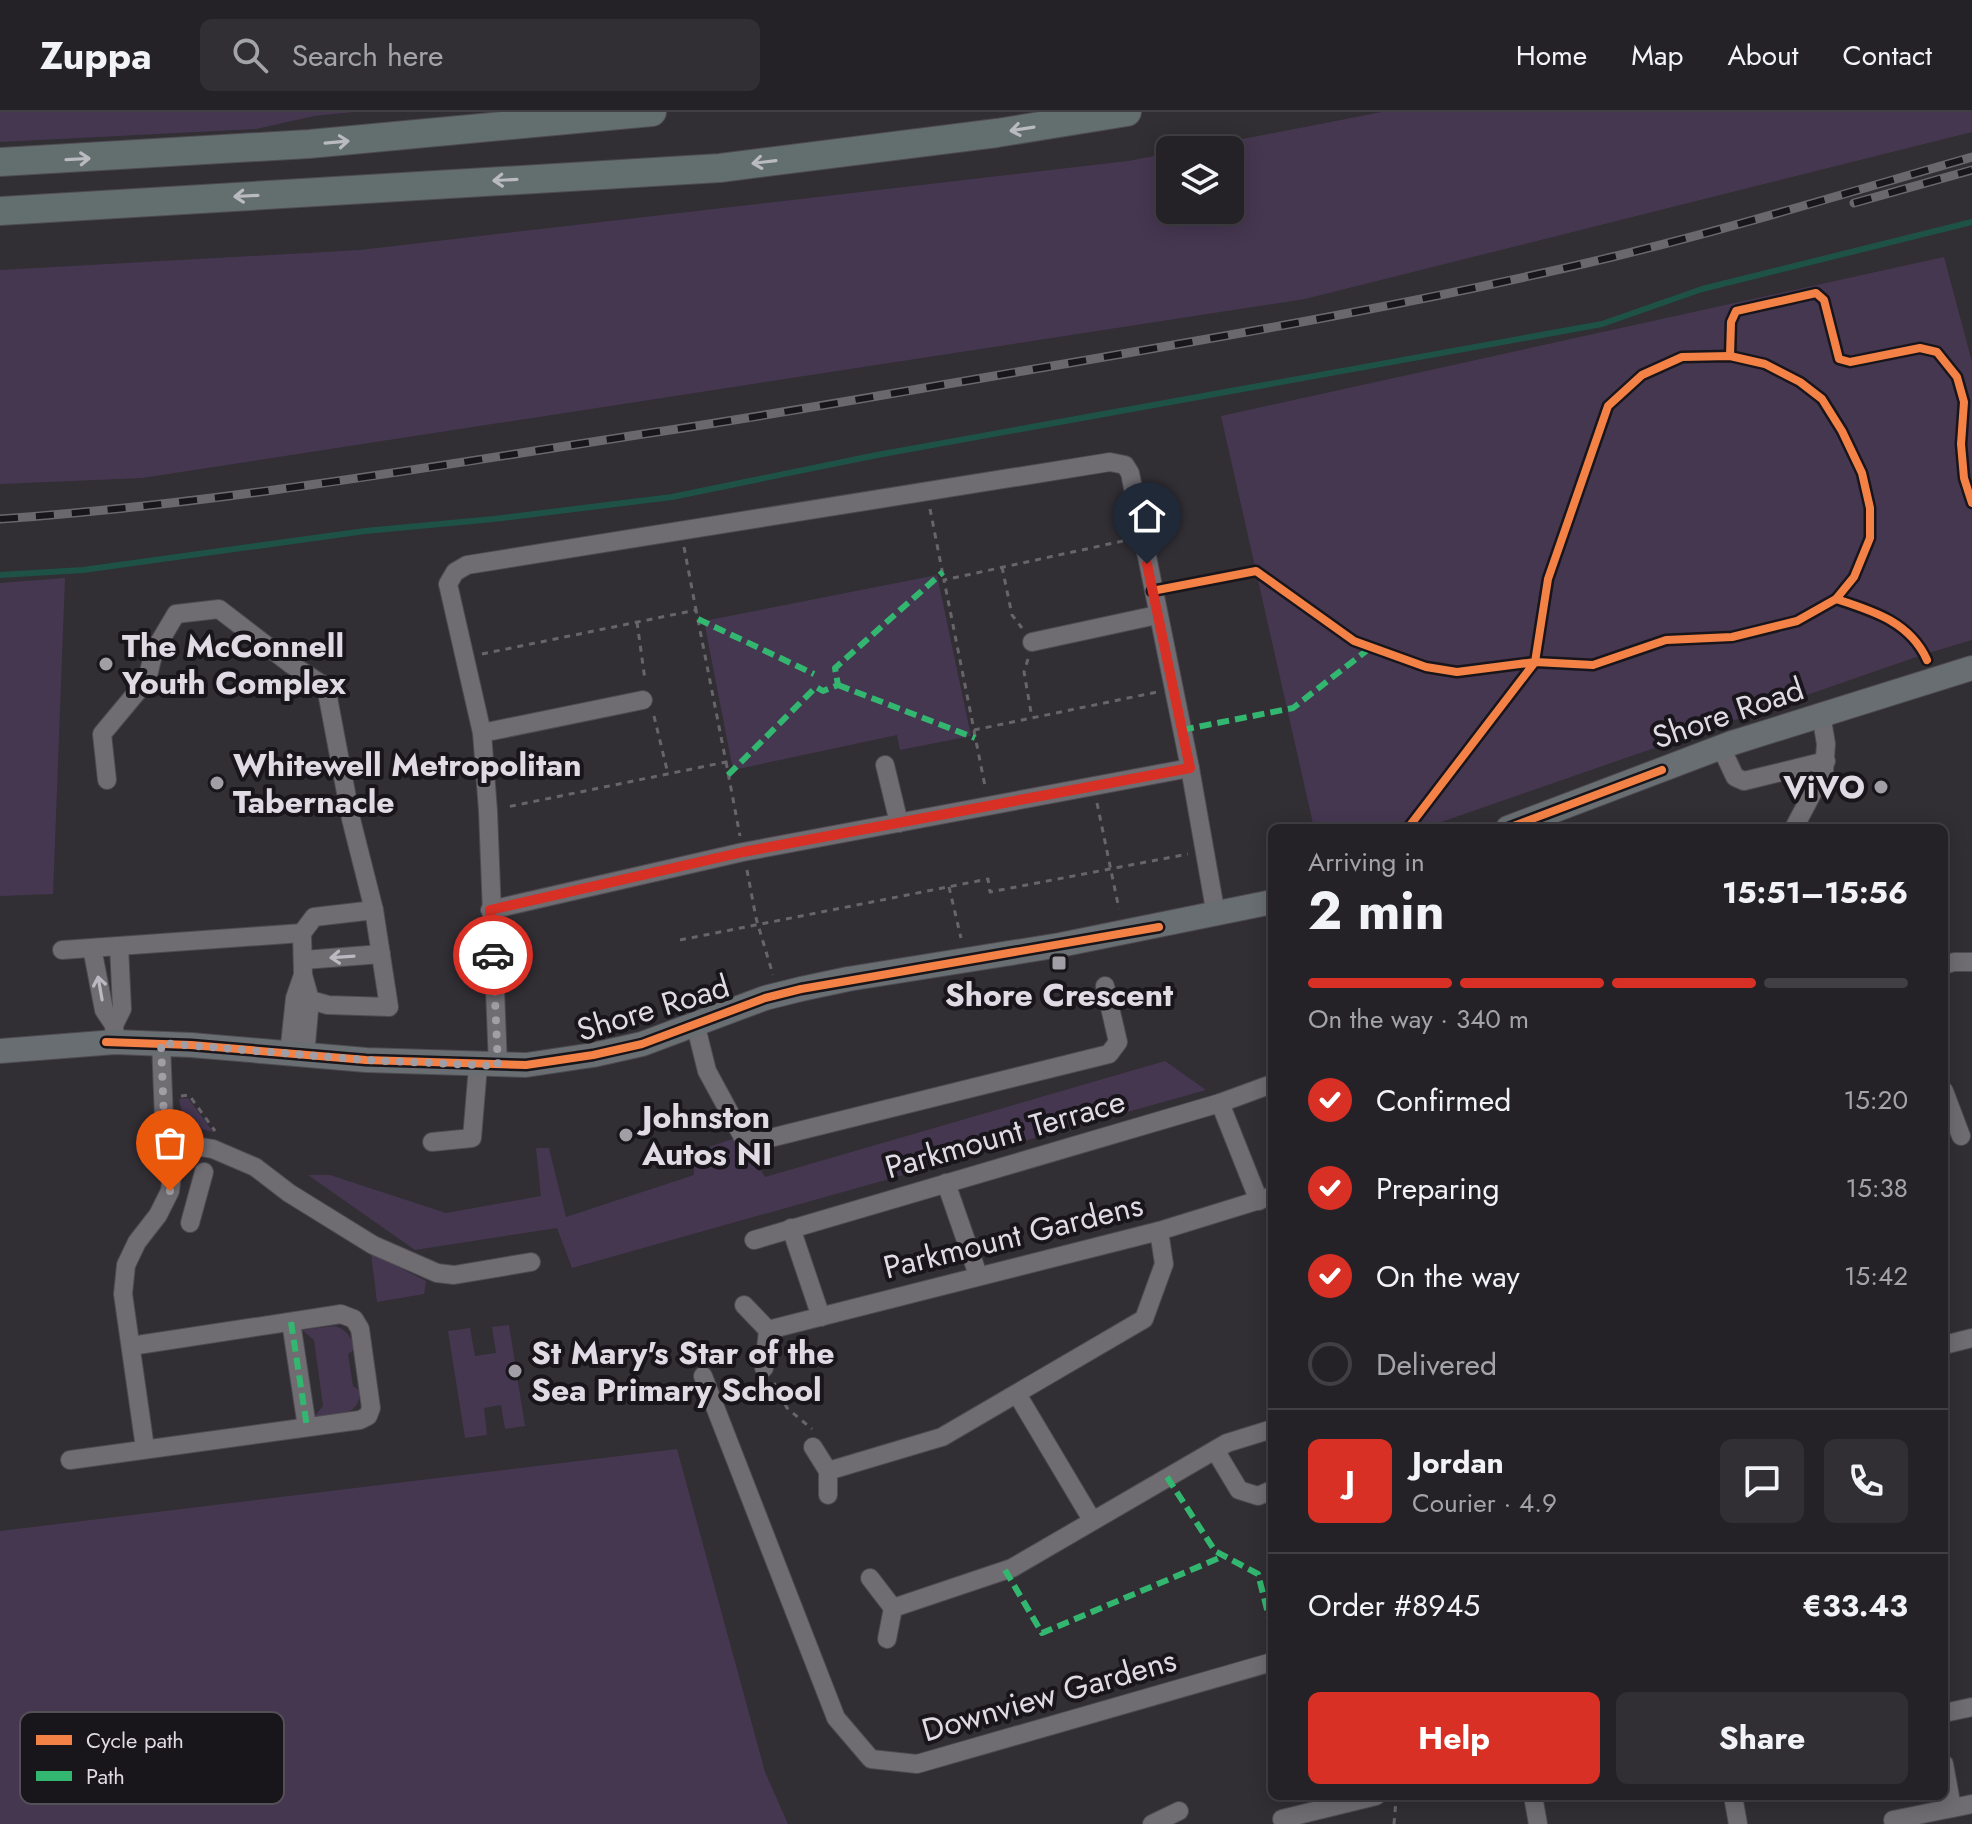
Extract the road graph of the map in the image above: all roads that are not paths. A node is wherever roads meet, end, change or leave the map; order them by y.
1 (652, 112) edge
2 (1127, 112) edge
3 (0, 162) edge
4 (0, 211) edge
5 (1157, 615) junction
6 (1032, 642) dead end
7 (1972, 668) edge
8 (643, 700) dead end
9 (1821, 714) junction
10 (482, 733) junction
11 (1721, 747) junction
12 (1826, 761) junction
13 (885, 765) dead end
14 (1190, 768) junction
15 (107, 780) dead end
16 (899, 823) junction
17 (1519, 824) edge
18 (1796, 824) edge
19 (1268, 903) edge
20 (374, 910) junction
21 (490, 910) junction
22 (1216, 915) junction
23 (302, 933) junction
24 (119, 946) junction
25 (92, 948) junction
26 (62, 950) dead end
27 (381, 954) junction
28 (1972, 962) edge
29 (1948, 964) edge
30 (304, 968) junction
31 (1105, 986) dead end
32 (310, 1000) junction
33 (695, 1023) junction
34 (114, 1034) junction
35 (161, 1043) junction
36 (0, 1051) edge
37 (297, 1055) junction
38 (488, 1066) junction
39 (1268, 1085) edge
40 (1220, 1103) junction
41 (1948, 1103) edge
42 (1959, 1137) edge
43 (432, 1142) dead end
44 (169, 1146) junction
45 (204, 1172) dead end
46 (946, 1183) junction
47 (170, 1191) junction
48 (196, 1198) junction
49 (1266, 1198) edge
50 (190, 1223) dead end
51 (791, 1228) junction
52 (1159, 1231) junction
53 (754, 1240) dead end
54 (531, 1262) dead end
55 (978, 1275) junction
56 (744, 1305) dead end
57 (821, 1317) junction
58 (291, 1322) junction
59 (768, 1330) junction
60 (1972, 1338) edge
61 (1948, 1344) edge
62 (131, 1346) junction
63 (764, 1368) road end
64 (703, 1376) dead end
65 (1017, 1394) junction
66 (307, 1427) junction
67 (1268, 1430) edge
68 (813, 1447) road end
69 (145, 1448) junction
70 (1215, 1450) junction
71 (70, 1460) dead end
72 (828, 1471) junction
73 (1268, 1492) edge
74 (828, 1495) dead end
75 (1092, 1520) junction
76 (870, 1578) dead end
77 (893, 1608) junction
78 (887, 1639) dead end
79 (1268, 1663) edge
80 (1972, 1707) edge
81 (1948, 1712) edge
82 (1948, 1786) edge
83 (1367, 1800) edge
84 (1534, 1800) edge
85 (1734, 1800) edge
86 (1972, 1804) edge
87 (1952, 1808) junction
88 (1179, 1811) dead end
89 (1330, 1816) edge
90 (1282, 1819) dead end
91 (1893, 1820) dead end
92 (1152, 1824) edge
93 (1538, 1824) edge
94 (1738, 1824) edge

3 -> 1 highway
2 -> 4 highway
5 - 6 street
5 - 10 street
5 - 14 street
7 - 9 main road, Shore Road
8 - 10 street
9 - 11 main road, Shore Road
9 - 12 street
10 - 21 street
11 - 12 street
11 - 17 main road, Shore Road
12 - 18 street
13 - 16 street
14 - 16 street
14 - 22 street
15 - 20 street
16 - 21 street
19 - 22 main road, Shore Road
20 - 23 street
20 - 27 street
21 - 38 street
22 - 33 main road, Shore Road
23 - 24 street
23 - 30 street
24 - 25 street
24 - 34 street
25 - 26 street
34 -> 25 street
27 -> 30 street
27 - 32 street
28 - 29 street
30 - 32 street
30 - 37 street
31 - 33 street
32 - 37 street
33 - 38 main road, Shore Road
34 - 35 main road, Shore Road
34 - 36 main road, Shore Road
35 - 37 main road, Shore Road
35 - 44 street
37 - 38 main road, Shore Road
38 - 43 street
39 - 40 street, Parkmount Terrace
40 - 46 street, Parkmount Terrace
40 - 49 street
41 - 42 street
44 - 47 street
44 - 54 street
45 - 48 street
46 - 51 street, Parkmount Terrace
46 - 55 street
47 - 48 street
47 - 62 street
48 - 50 street
49 - 52 street, Parkmount Gardens
51 - 53 street, Parkmount Terrace
51 - 57 street
52 - 55 street, Parkmount Gardens
52 - 65 street
55 - 57 street, Parkmount Gardens
56 - 59 street
57 - 59 street, Parkmount Gardens
58 - 62 street
58 - 66 street
58 - 66 street
59 - 63 street
60 - 61 street
62 - 69 street
64 - 79 street, Downview Gardens
65 - 72 street
65 - 75 street
66 - 69 street
67 - 70 street
68 - 72 street
69 - 71 street
70 - 73 street
70 - 75 street
72 - 74 street
75 - 77 street
76 - 77 street
77 - 78 street
80 - 81 street
82 - 87 street
83 - 89 street
84 - 93 street
85 - 94 street
86 - 87 street
87 - 91 street
88 - 92 street
89 - 90 street

